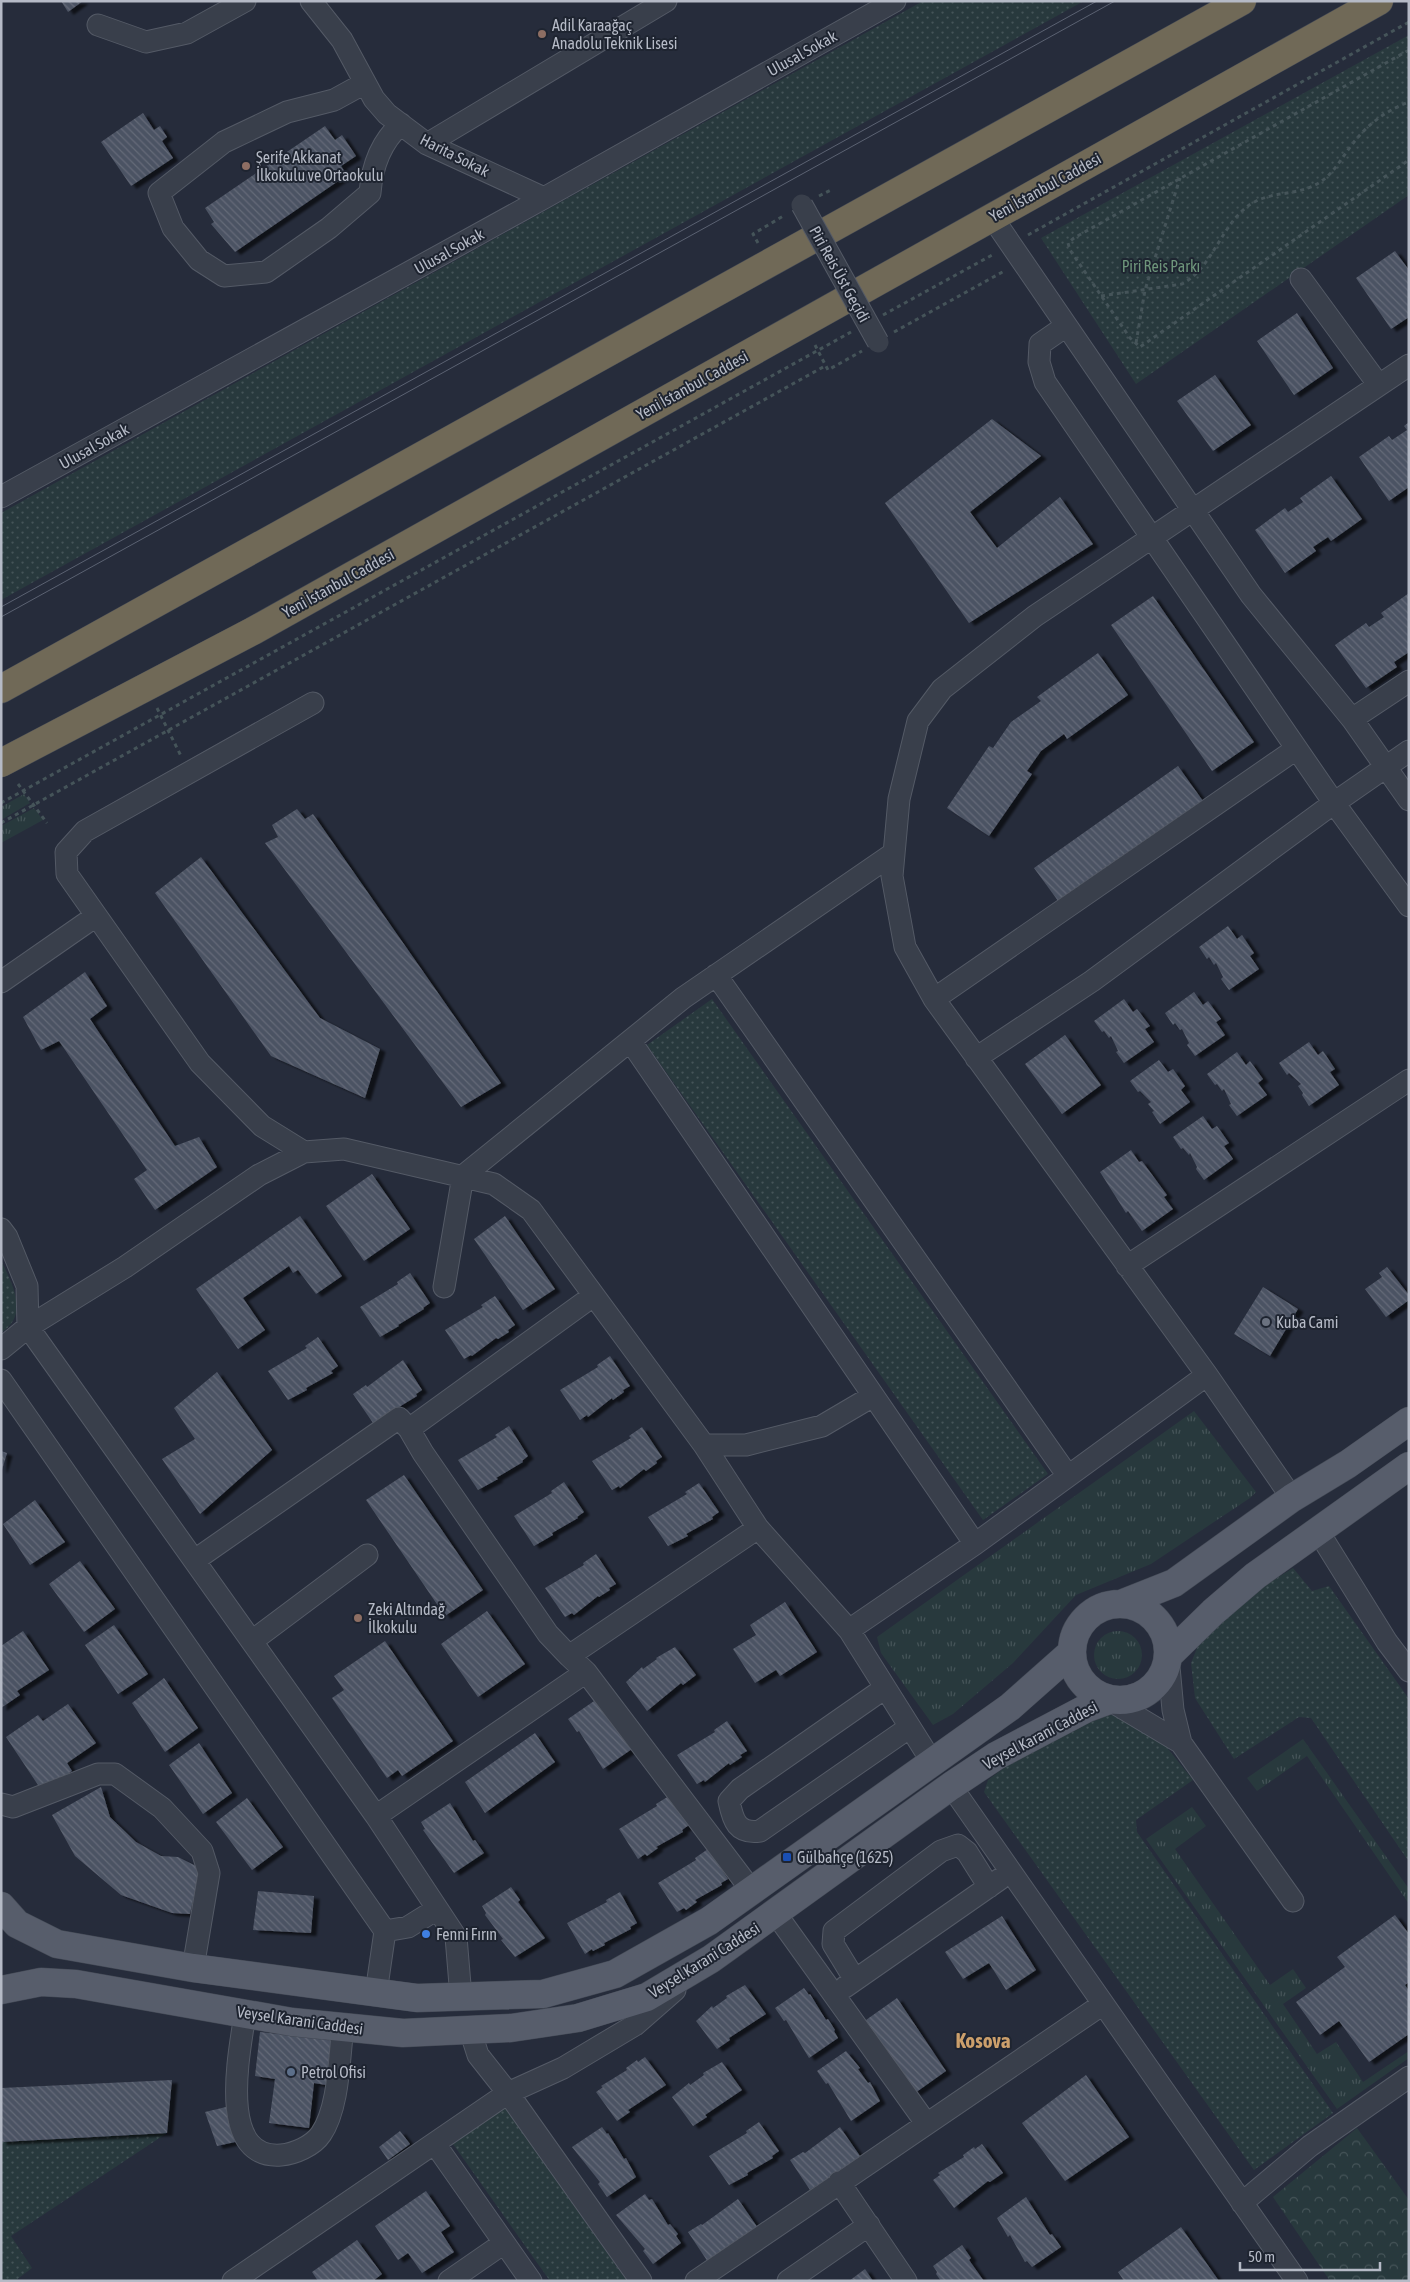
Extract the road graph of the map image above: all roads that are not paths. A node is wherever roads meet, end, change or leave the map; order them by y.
1 (245, 1) edge
2 (311, 1) edge
3 (666, 1) edge
4 (895, 1) edge
5 (1242, 1) edge
6 (1379, 1) edge
7 (98, 25) dead end
8 (370, 91) junction
9 (401, 124) junction
10 (427, 144) junction
11 (544, 198) junction
12 (802, 205) road end
13 (992, 217) junction
14 (1301, 279) dead end
15 (1066, 326) junction
16 (878, 342) road end
17 (1409, 365) edge
18 (1378, 384) junction
19 (1, 497) edge
20 (1193, 510) junction
21 (1152, 537) junction
22 (1409, 681) edge
23 (1, 689) edge
24 (313, 703) dead end
25 (1352, 719) junction
26 (1296, 748) junction
27 (1409, 751) edge
28 (1, 763) edge
29 (1386, 767) junction
30 (1409, 800) edge
31 (1334, 803) junction
32 (894, 853) junction
33 (1409, 906) edge
34 (96, 916) junction
35 (716, 975) junction
36 (1, 982) edge
37 (934, 999) junction
38 (632, 1042) junction
39 (976, 1058) junction
40 (1409, 1080) edge
41 (304, 1152) junction
42 (463, 1176) junction
43 (1, 1229) edge
44 (1127, 1266) junction
45 (444, 1287) dead end
46 (593, 1296) junction
47 (28, 1327) junction
48 (1, 1349) edge
49 (1207, 1375) junction
50 (1, 1380) edge
51 (873, 1396) junction
52 (1409, 1421) edge
53 (409, 1429) junction
54 (704, 1445) junction
55 (1409, 1466) edge
56 (1068, 1476) junction
57 (1292, 1498) junction
58 (758, 1528) junction
59 (1318, 1531) junction
60 (974, 1544) junction
61 (367, 1555) dead end
62 (195, 1560) junction
63 (1122, 1604) junction
64 (849, 1630) junction
65 (252, 1641) junction
66 (1072, 1652) junction
67 (569, 1656) junction
68 (1168, 1656) junction
69 (1409, 1671) edge
70 (586, 1672) junction
71 (885, 1688) junction
72 (1109, 1700) junction
73 (910, 1727) junction
74 (1180, 1743) junction
75 (932, 1762) junction
76 (951, 1786) junction
77 (1, 1804) edge
78 (376, 1816) junction
79 (1011, 1871) junction
80 (989, 1887) junction
81 (752, 1891) junction
82 (1293, 1901) dead end
83 (1, 1906) edge
84 (437, 1909) junction
85 (776, 1914) junction
86 (385, 1931) junction
87 (711, 1959) junction
88 (192, 1968) junction
89 (855, 1980) junction
90 (1, 1990) edge
91 (376, 1993) junction
92 (834, 1994) junction
93 (461, 1997) junction
94 (1103, 2004) junction
95 (246, 2014) junction
96 (343, 2027) junction
97 (470, 2030) junction
98 (1409, 2077) edge
99 (508, 2093) junction
100 (926, 2123) junction
101 (435, 2144) junction
102 (839, 2182) junction
103 (1242, 2203) junction
104 (869, 2225) junction
105 (504, 2243) junction
106 (233, 2281) edge
107 (449, 2281) edge
108 (531, 2281) edge
109 (641, 2281) edge
110 (696, 2281) edge
111 (788, 2281) edge
112 (906, 2281) edge
113 (1297, 2281) edge

1 - 7 street
2 - 8 street, Harita Sokak
3 - 10 street
4 - 11 street, Ulusal Sokak
5 - 23 highway
6 - 13 highway, Yeni İstanbul Caddesi
8 - 9 street, Harita Sokak
8 - 9 street
9 - 10 street, Harita Sokak
10 - 11 street, Harita Sokak
11 - 19 street, Ulusal Sokak
12 - 16 street, Piri Reis Üst Geçidi, bridge
13 - 15 street
13 - 28 highway, Yeni İstanbul Caddesi
14 - 18 street
15 - 20 street
15 - 21 street
17 - 18 street
18 - 20 street
20 - 21 street
20 - 25 street
21 - 26 street
21 - 32 street
22 - 25 street
24 - 34 street
25 - 29 street
26 - 31 street
26 - 37 street
27 - 29 street
29 - 30 street
29 - 31 street
31 - 33 street
31 - 39 street
32 - 35 street
32 - 37 street
34 - 36 street
34 - 41 street
35 - 38 street
35 - 56 street
37 - 39 street
38 - 42 street
38 - 51 street
39 - 44 street
40 - 44 street
41 - 42 street
41 - 47 street
42 - 45 street
42 - 46 street
43 - 47 street
44 - 49 street
46 - 53 street
46 - 54 street
47 - 48 street
47 - 62 street
49 - 56 street
49 - 57 street
50 - 86 street
51 - 54 street
51 - 60 street
52 - 57 main road
53 - 62 street
53 - 67 street
54 - 58 street
55 - 59 main road
56 - 60 street
57 - 63 main road
58 - 64 street
58 - 67 street
59 - 68 main road
59 - 69 street
60 - 64 street
61 - 65 street
62 - 65 street
63 - 66 main road
63 - 68 main road
64 - 71 street
65 - 78 street
66 - 72 main road
66 - 75 main road, Veysel Karani Caddesi
67 - 70 street
68 - 72 main road
68 - 74 street
70 - 78 street
70 - 81 street
71 - 73 street
71 - 73 street
72 - 74 street
72 - 76 main road, Veysel Karani Caddesi
73 - 75 street
74 - 82 street
75 - 81 main road, Veysel Karani Caddesi
76 - 79 street
76 - 85 main road, Veysel Karani Caddesi
77 - 88 street
78 - 84 street
79 - 80 street
79 - 94 street
80 - 89 street
80 - 89 street
81 - 93 main road, Veysel Karani Caddesi
83 - 88 main road, Veysel Karani Caddesi
84 - 86 street
84 - 93 street
85 - 87 main road, Veysel Karani Caddesi
85 - 92 street
86 - 91 street
87 - 97 main road, Veysel Karani Caddesi
87 - 99 street
88 - 91 main road, Veysel Karani Caddesi
89 - 92 street
90 - 95 main road, Veysel Karani Caddesi
91 - 93 main road, Veysel Karani Caddesi
92 - 100 street
94 - 100 street
94 - 103 street
95 - 96 main road, Veysel Karani Caddesi
95 - 96 street
96 - 97 main road, Veysel Karani Caddesi
97 - 99 street
98 - 103 street
99 - 101 street
99 - 109 street
100 - 102 street
101 - 105 street
101 - 106 street
102 - 104 street
102 - 110 street
103 - 113 street
104 - 111 street
104 - 112 street
105 - 107 street
105 - 108 street

